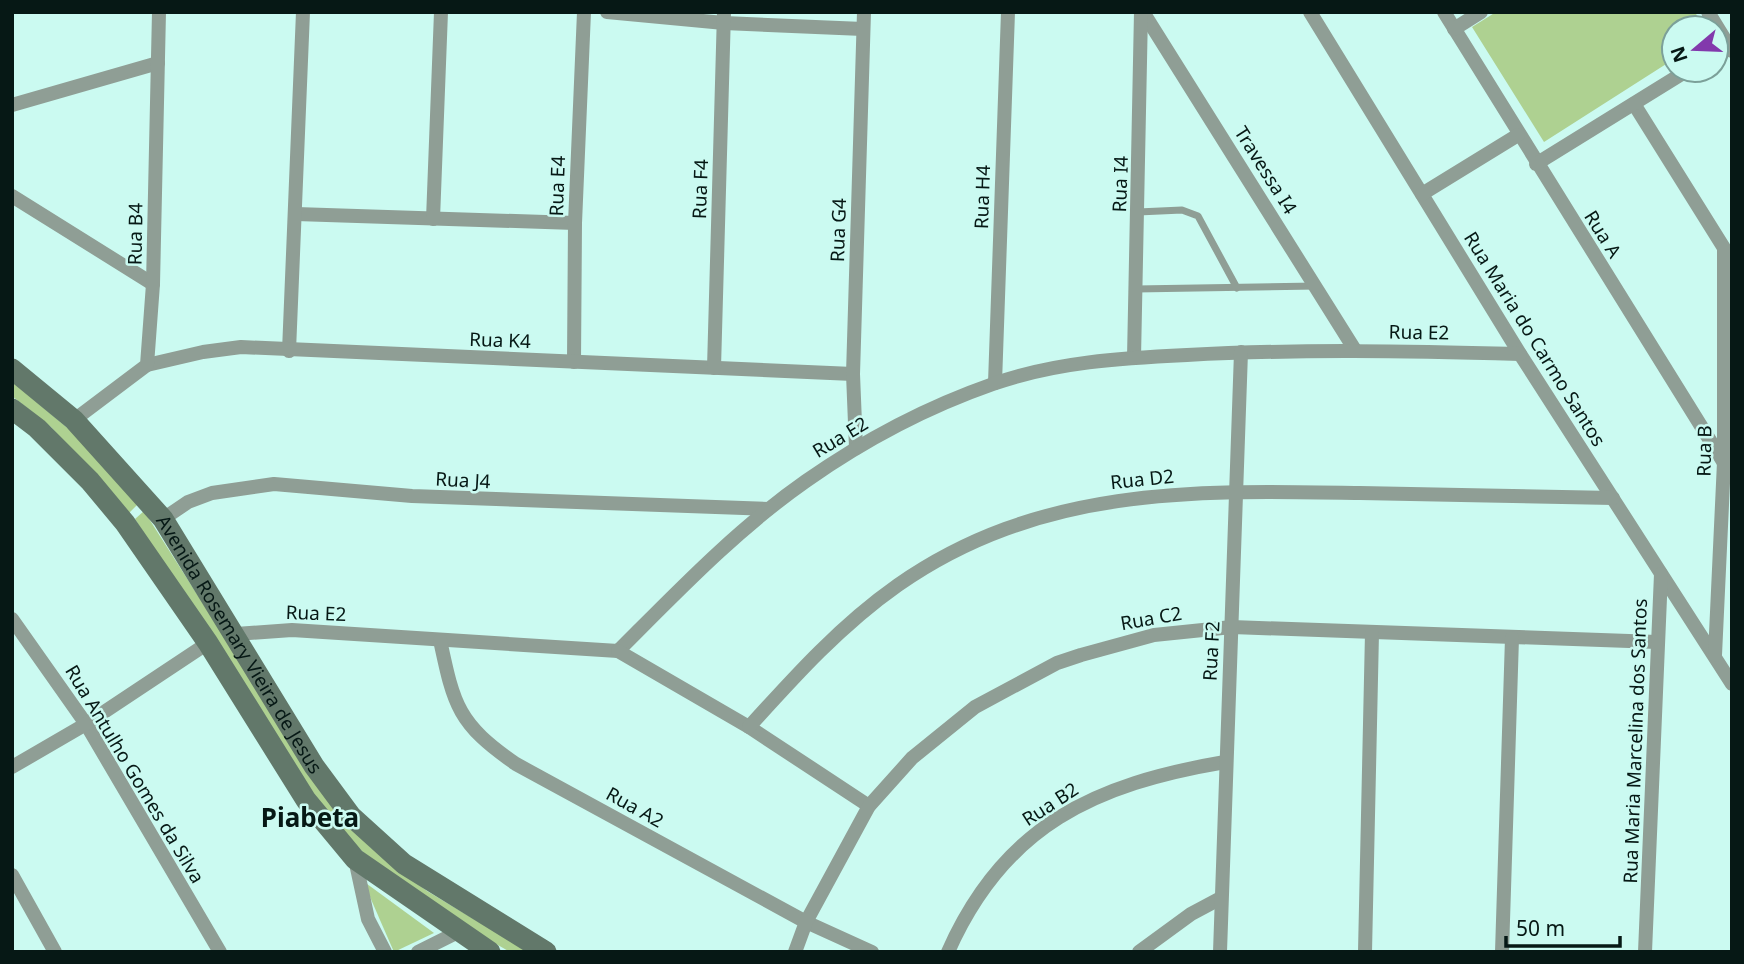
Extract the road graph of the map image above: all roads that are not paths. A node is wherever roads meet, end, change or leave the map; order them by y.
1 (159, 12) edge
2 (303, 12) edge
3 (441, 12) edge
4 (584, 12) edge
5 (607, 12) edge
6 (864, 12) edge
7 (1008, 12) edge
8 (1142, 12) edge
9 (1310, 12) edge
10 (1444, 12) edge
11 (1481, 12) edge
12 (724, 18) edge
13 (863, 29) junction
14 (1454, 29) junction
15 (158, 63) junction
16 (1666, 84) edge
17 (1634, 104) junction
18 (12, 105) edge
19 (1518, 135) junction
20 (1536, 164) junction
21 (1422, 194) junction
22 (12, 197) edge
23 (1138, 212) junction
24 (296, 214) junction
25 (433, 219) junction
26 (575, 223) junction
27 (1728, 254) edge
28 (153, 284) junction
29 (1317, 286) junction
30 (1237, 288) junction
31 (1136, 289) junction
32 (1354, 350) junction
33 (289, 351) junction
34 (1241, 352) junction
35 (1520, 354) junction
36 (1134, 358) junction
37 (575, 362) junction
38 (146, 365) junction
39 (713, 368) junction
40 (12, 369) edge
41 (853, 374) junction
42 (995, 383) junction
43 (12, 409) edge
44 (74, 420) junction
45 (856, 448) junction
46 (1728, 468) edge
47 (1238, 491) junction
48 (1614, 498) junction
49 (768, 509) junction
50 (156, 511) junction
51 (125, 523) junction
52 (1661, 574) junction
53 (12, 619) edge
54 (1231, 627) junction
55 (1372, 633) junction
56 (236, 634) junction
57 (1512, 638) junction
58 (440, 640) junction
59 (1657, 642) junction
60 (208, 643) junction
61 (618, 651) junction
62 (1715, 655) junction
63 (1732, 684) edge
64 (86, 724) junction
65 (749, 727) junction
66 (1225, 762) junction
67 (12, 767) edge
68 (869, 806) junction
69 (355, 859) junction
70 (12, 875) edge
71 (1221, 898) junction
72 (806, 922) junction
73 (458, 932) junction
74 (55, 952) edge
75 (220, 952) edge
76 (385, 952) edge
77 (418, 952) edge
78 (490, 952) edge
79 (546, 952) edge
80 (795, 952) edge
81 (872, 952) edge
82 (948, 952) edge
83 (1139, 952) edge
84 (1220, 952) edge
85 (1365, 952) edge
86 (1502, 952) edge
87 (1645, 952) edge

1 - 15 street, Rua B4
2 - 24 street
3 - 25 street
4 - 26 street, Rua E4
5 - 12 street
6 - 13 street, Rua G4
7 - 42 street, Rua H4
8 - 23 street, Rua I4
8 - 29 street, Travessa I4
9 - 21 street, Rua Maria do Carmo Santos
10 - 14 street, Rua A
11 - 14 street
12 - 13 street
12 - 39 street, Rua F4
13 - 41 street, Rua G4
14 - 19 street, Rua A
15 - 18 street
15 - 28 street, Rua B4
16 - 17 street
17 - 20 street
17 - 27 street, Rua B
19 - 20 street, Rua A
19 - 21 street
20 - 46 street, Rua A
21 - 35 street, Rua Maria do Carmo Santos
22 - 28 street
23 - 30 lane
23 - 31 street, Rua I4
24 - 25 street
24 - 33 street
25 - 26 street
26 - 37 street, Rua E4
27 - 46 street, Rua B
28 - 38 street, Rua B4
29 - 30 lane
29 - 32 street, Travessa I4
30 - 31 lane
31 - 36 street, Rua I4
32 - 34 street, Rua E2
32 - 35 street, Rua E2
33 - 37 street, Rua K4
33 - 38 street, Rua K4
34 - 36 street, Rua E2
34 - 47 street, Rua F2
35 - 48 street, Rua Maria do Carmo Santos
36 - 42 street, Rua E2
37 - 39 street, Rua K4
38 - 44 street
39 - 41 street, Rua K4
40 - 44 street, Avenida Rosemary Vieira de Jesus
41 - 45 street, Rua G4
42 - 45 street, Rua E2
43 - 51 street, Avenida Rosemary Vieira de Jesus
44 - 50 street, Avenida Rosemary Vieira de Jesus
45 - 49 street, Rua E2
46 - 62 street, Rua B
47 - 48 street, Rua D2
47 - 54 street, Rua F2
47 - 65 street, Rua D2
48 - 52 street, Rua Maria do Carmo Santos
49 - 50 street, Rua J4
49 - 61 street, Rua E2
50 - 51 street
50 - 56 street, Avenida Rosemary Vieira de Jesus
51 - 60 street, Avenida Rosemary Vieira de Jesus
52 - 59 street, Rua Maria Marcelina dos Santos
52 - 62 street, Rua Maria do Carmo Santos
53 - 64 street, Rua Antulho Gomes da Silva
54 - 55 street, Rua C2
54 - 66 street, Rua F2
54 - 68 street, Rua C2
55 - 57 street, Rua C2
55 - 85 street
56 - 58 street, Rua E2
56 - 79 street, Avenida Rosemary Vieira de Jesus
57 - 59 street, Rua C2
57 - 86 street
58 - 61 street, Rua E2
58 - 72 street, Rua A2
59 - 87 street, Rua Maria Marcelina dos Santos
60 - 64 street
60 - 69 street, Avenida Rosemary Vieira de Jesus
61 - 65 street
62 - 63 street, Rua Maria do Carmo Santos
64 - 67 street
64 - 75 street, Rua Antulho Gomes da Silva
65 - 68 street
66 - 71 street, Rua F2
66 - 82 street, Rua B2
68 - 72 street, Rua C2
69 - 73 street, Avenida Rosemary Vieira de Jesus
69 - 76 street, Avenida Rosemary Vieira de Jesus
70 - 74 street
71 - 83 street
71 - 84 street, Rua F2
72 - 80 street, Rua C2
72 - 81 street, Rua A2
73 - 77 street
73 - 78 street, Avenida Rosemary Vieira de Jesus

